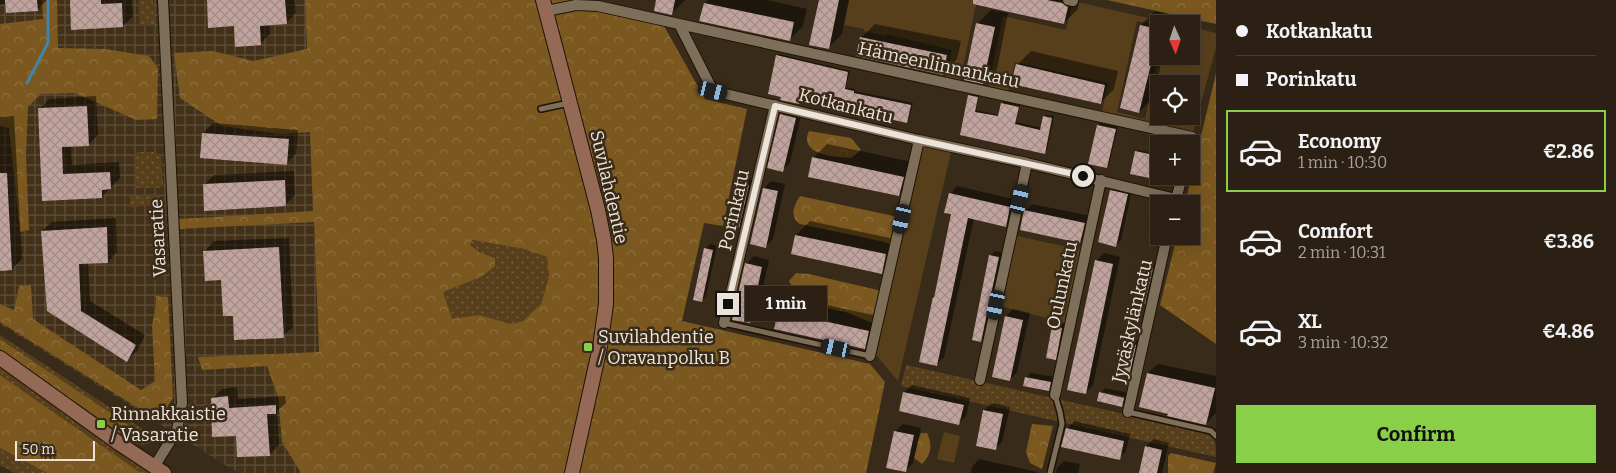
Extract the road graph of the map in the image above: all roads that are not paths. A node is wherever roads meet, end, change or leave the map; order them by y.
1 (164, 0) edge
2 (545, 6) edge
3 (679, 24) junction
4 (570, 103) junction
5 (775, 106) junction
6 (541, 109) dead end
7 (1169, 135) edge
8 (919, 140) junction
9 (1027, 163) junction
10 (1101, 180) junction
11 (1154, 195) edge
12 (1165, 245) edge
13 (724, 323) joint
14 (870, 356) joint
15 (0, 358) edge
16 (980, 380) dead end
17 (1055, 396) joint
18 (1128, 412) joint
19 (1216, 436) edge
20 (159, 470) edge
21 (572, 473) edge
22 (1050, 473) edge

1 - 20 street, Vasaratie
2 - 3 street
2 - 4 street, Suvilahdentie
3 - 5 street, Kotkankatu
3 - 7 street, Hämeenlinnankatu
4 - 6 lane
4 - 21 street, Suvilahdentie
5 - 8 street, Kotkankatu
5 - 13 street, Porinkatu
8 - 9 street, Kotkankatu
8 - 14 street
9 - 10 street, Kotkankatu
9 - 16 street
10 - 11 street, Kotkankatu
10 - 17 street, Oulunkatu
12 - 18 street, Jyväskylänkatu
13 - 14 lane
15 - 20 street
17 - 22 lane
18 - 19 lane

